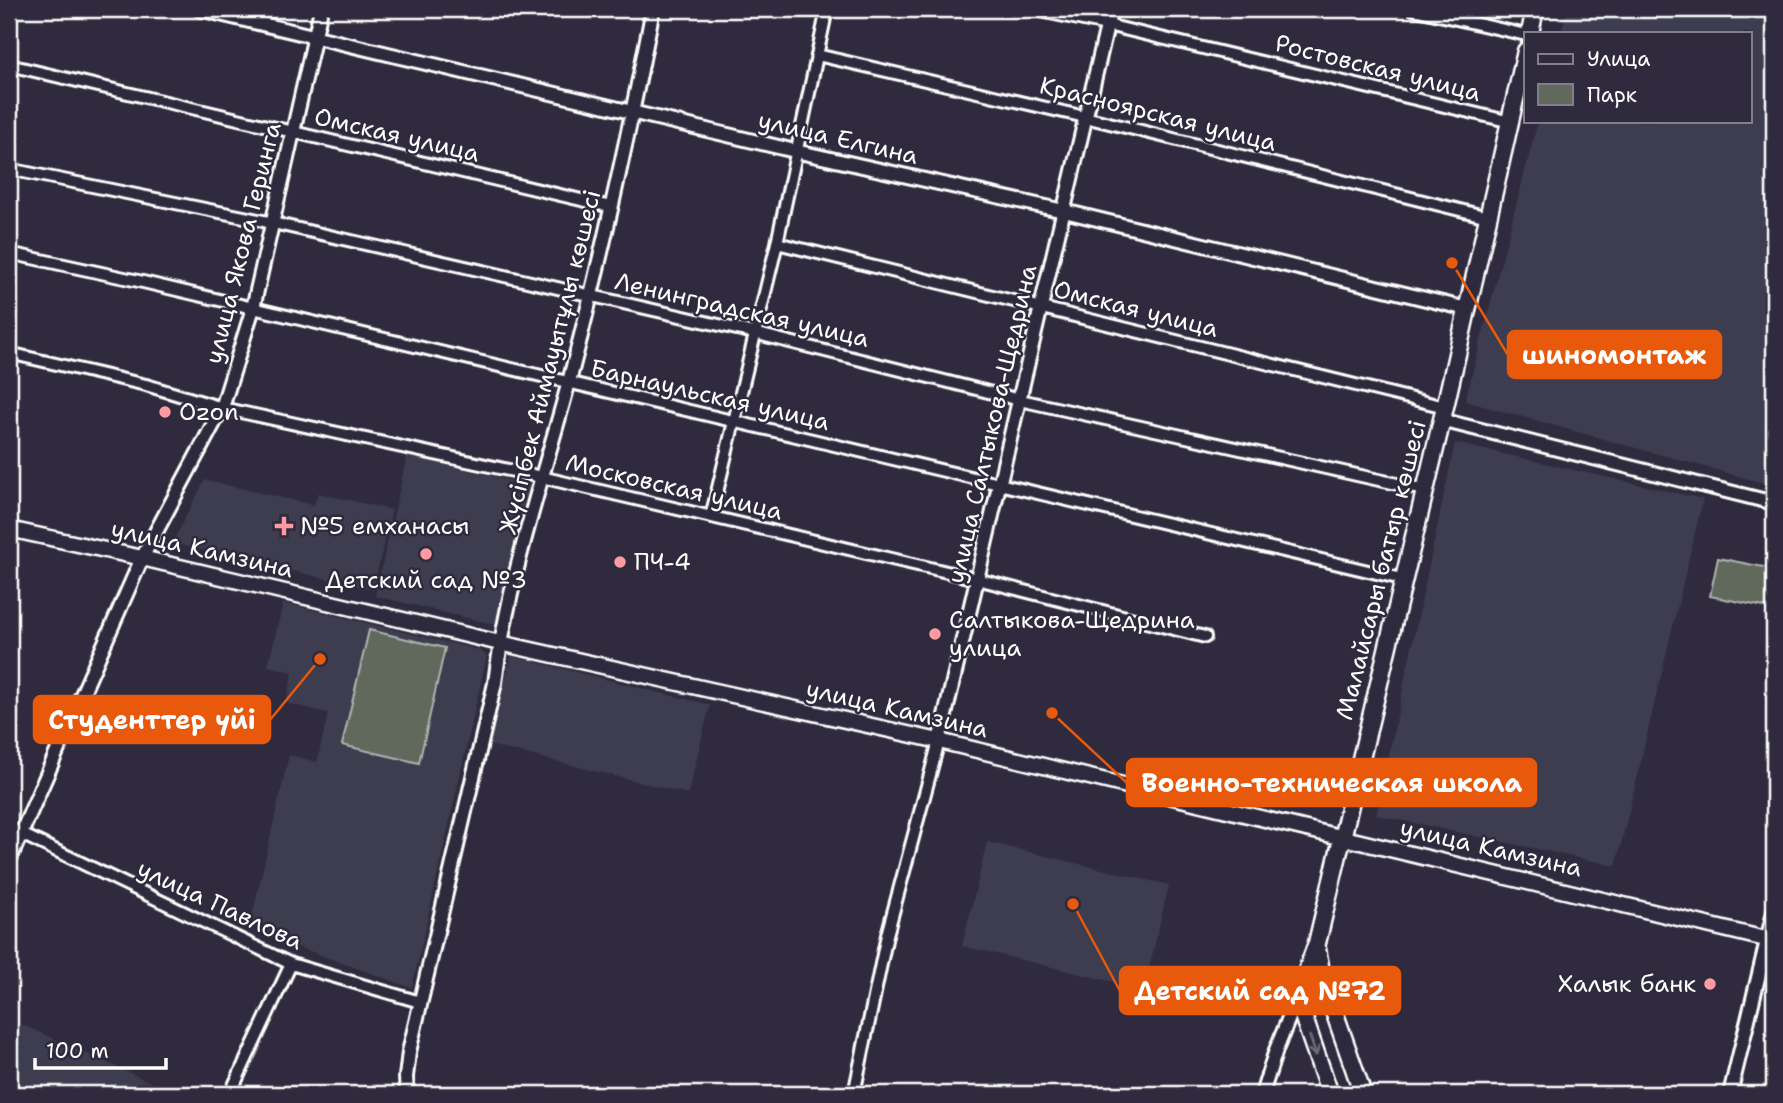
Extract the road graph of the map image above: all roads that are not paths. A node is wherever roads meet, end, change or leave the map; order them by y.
1 (199, 9) edge
2 (321, 9) edge
3 (827, 9) edge
4 (1031, 9) edge
5 (1111, 9) edge
6 (1413, 9) edge
7 (1535, 9) edge
8 (650, 10) edge
9 (1107, 25) junction
10 (1529, 32) edge
11 (1524, 33) edge
12 (315, 35) junction
13 (817, 55) junction
14 (1524, 60) edge
15 (9, 65) edge
16 (633, 112) junction
17 (1085, 117) junction
18 (1511, 122) junction
19 (293, 132) junction
20 (795, 151) junction
21 (9, 169) edge
22 (611, 207) junction
23 (1064, 211) junction
24 (1488, 217) junction
25 (273, 223) junction
26 (777, 243) junction
27 (9, 253) edge
28 (592, 296) junction
29 (1041, 307) junction
30 (253, 308) junction
31 (1467, 309) junction
32 (754, 333) junction
33 (9, 353) edge
34 (569, 383) junction
35 (1020, 400) junction
36 (222, 408) junction
37 (1443, 414) junction
38 (733, 423) junction
39 (541, 477) junction
40 (1000, 485) junction
41 (1424, 489) junction
42 (1774, 503) edge
43 (711, 517) junction
44 (9, 529) edge
45 (142, 558) junction
46 (977, 579) junction
47 (1402, 579) junction
48 (1205, 637) dead end
49 (500, 643) junction
50 (939, 741) junction
51 (9, 828) edge
52 (22, 834) junction
53 (1341, 835) junction
54 (9, 861) edge
55 (1774, 912) edge
56 (1771, 940) edge
57 (1317, 943) junction
58 (291, 964) junction
59 (1297, 998) junction
60 (420, 1002) junction
61 (230, 1094) edge
62 (407, 1094) edge
63 (854, 1094) edge
64 (1262, 1094) edge
65 (1330, 1094) edge
66 (1363, 1094) edge
67 (1730, 1094) edge

1 - 12 street, улица Елгина
2 - 12 street, улица Якова Геринга
3 - 13 street
4 - 9 street, Ростовская улица
5 - 9 street, улица Салтыкова-Щедрина
6 - 11 street
7 - 10 main road
8 - 16 street, Жүсіпбек Аймауытұлы көшесі
9 - 17 street, улица Салтыкова-Щедрина
9 - 18 street, Ростовская улица
12 - 16 street, улица Елгина
12 - 19 street, улица Якова Геринга
13 - 17 street, Красноярская улица
13 - 20 street
14 - 18 main road, Малайсары батыр көшесі
15 - 19 street, Омская улица
16 - 20 street, улица Елгина
16 - 22 street, Жүсіпбек Аймауытұлы көшесі
17 - 23 street, улица Салтыкова-Щедрина
17 - 24 street, Красноярская улица
18 - 24 main road, Малайсары батыр көшесі
19 - 22 street, Омская улица
19 - 25 street, улица Якова Геринга
20 - 23 street, улица Елгина
20 - 26 street
21 - 25 street, Ленинградская улица
22 - 28 street, Жүсіпбек Аймауытұлы көшесі
23 - 29 street, улица Салтыкова-Щедрина
23 - 31 street, улица Елгина
24 - 31 main road, Малайсары батыр көшесі
25 - 28 street, Ленинградская улица
25 - 30 street, улица Якова Геринга
26 - 29 street, Омская улица
26 - 32 street
27 - 30 street, Барнаульская улица
28 - 32 street, Ленинградская улица
28 - 34 street, Жүсіпбек Аймауытұлы көшесі
29 - 35 street, улица Салтыкова-Щедрина
29 - 37 street, Омская улица
30 - 34 street, Барнаульская улица
30 - 36 street, улица Якова Геринга
31 - 37 main road, Малайсары батыр көшесі
32 - 35 street, Ленинградская улица
32 - 38 street
33 - 36 street, Московская улица
34 - 38 street, Барнаульская улица
34 - 39 street, Жүсіпбек Аймауытұлы көшесі
35 - 40 street, улица Салтыкова-Щедрина
35 - 41 street, Ленинградская улица
36 - 39 street, Московская улица
36 - 45 street, улица Якова Геринга
37 - 41 main road, Малайсары батыр көшесі
37 - 42 street
38 - 40 street, Барнаульская улица
38 - 43 street
39 - 43 street, Московская улица
39 - 49 street, Жүсіпбек Аймауытұлы көшесі
40 - 46 street, улица Салтыкова-Щедрина
40 - 47 street, Барнаульская улица
41 - 47 main road, Малайсары батыр көшесі
43 - 46 street, Московская улица
44 - 45 main road, улица Камзина
45 - 49 main road, улица Камзина
45 - 52 street, улица Якова Геринга
46 - 48 street, Московская улица
46 - 50 street, улица Салтыкова-Щедрина
47 - 53 main road, Малайсары батыр көшесі
49 - 50 main road, улица Камзина
49 - 60 street, Жүсіпбек Аймауытұлы көшесі
50 - 53 main road, улица Камзина
50 - 63 street, улица Салтыкова-Щедрина
51 - 52 street, улица Павлова
52 - 54 street, улица Якова Геринга
52 - 58 street, улица Павлова
53 - 56 main road, улица Камзина
53 - 57 main road, Малайсары батыр көшесі
55 - 56 street
56 - 67 street
57 - 59 main road, Малайсары батыр көшесі
57 - 66 main road
58 - 60 street, улица Павлова
58 - 61 street
59 - 64 street, Малайсары батыр көшесі
59 -> 65 main road
60 - 62 street, Жүсіпбек Аймауытұлы көшесі

